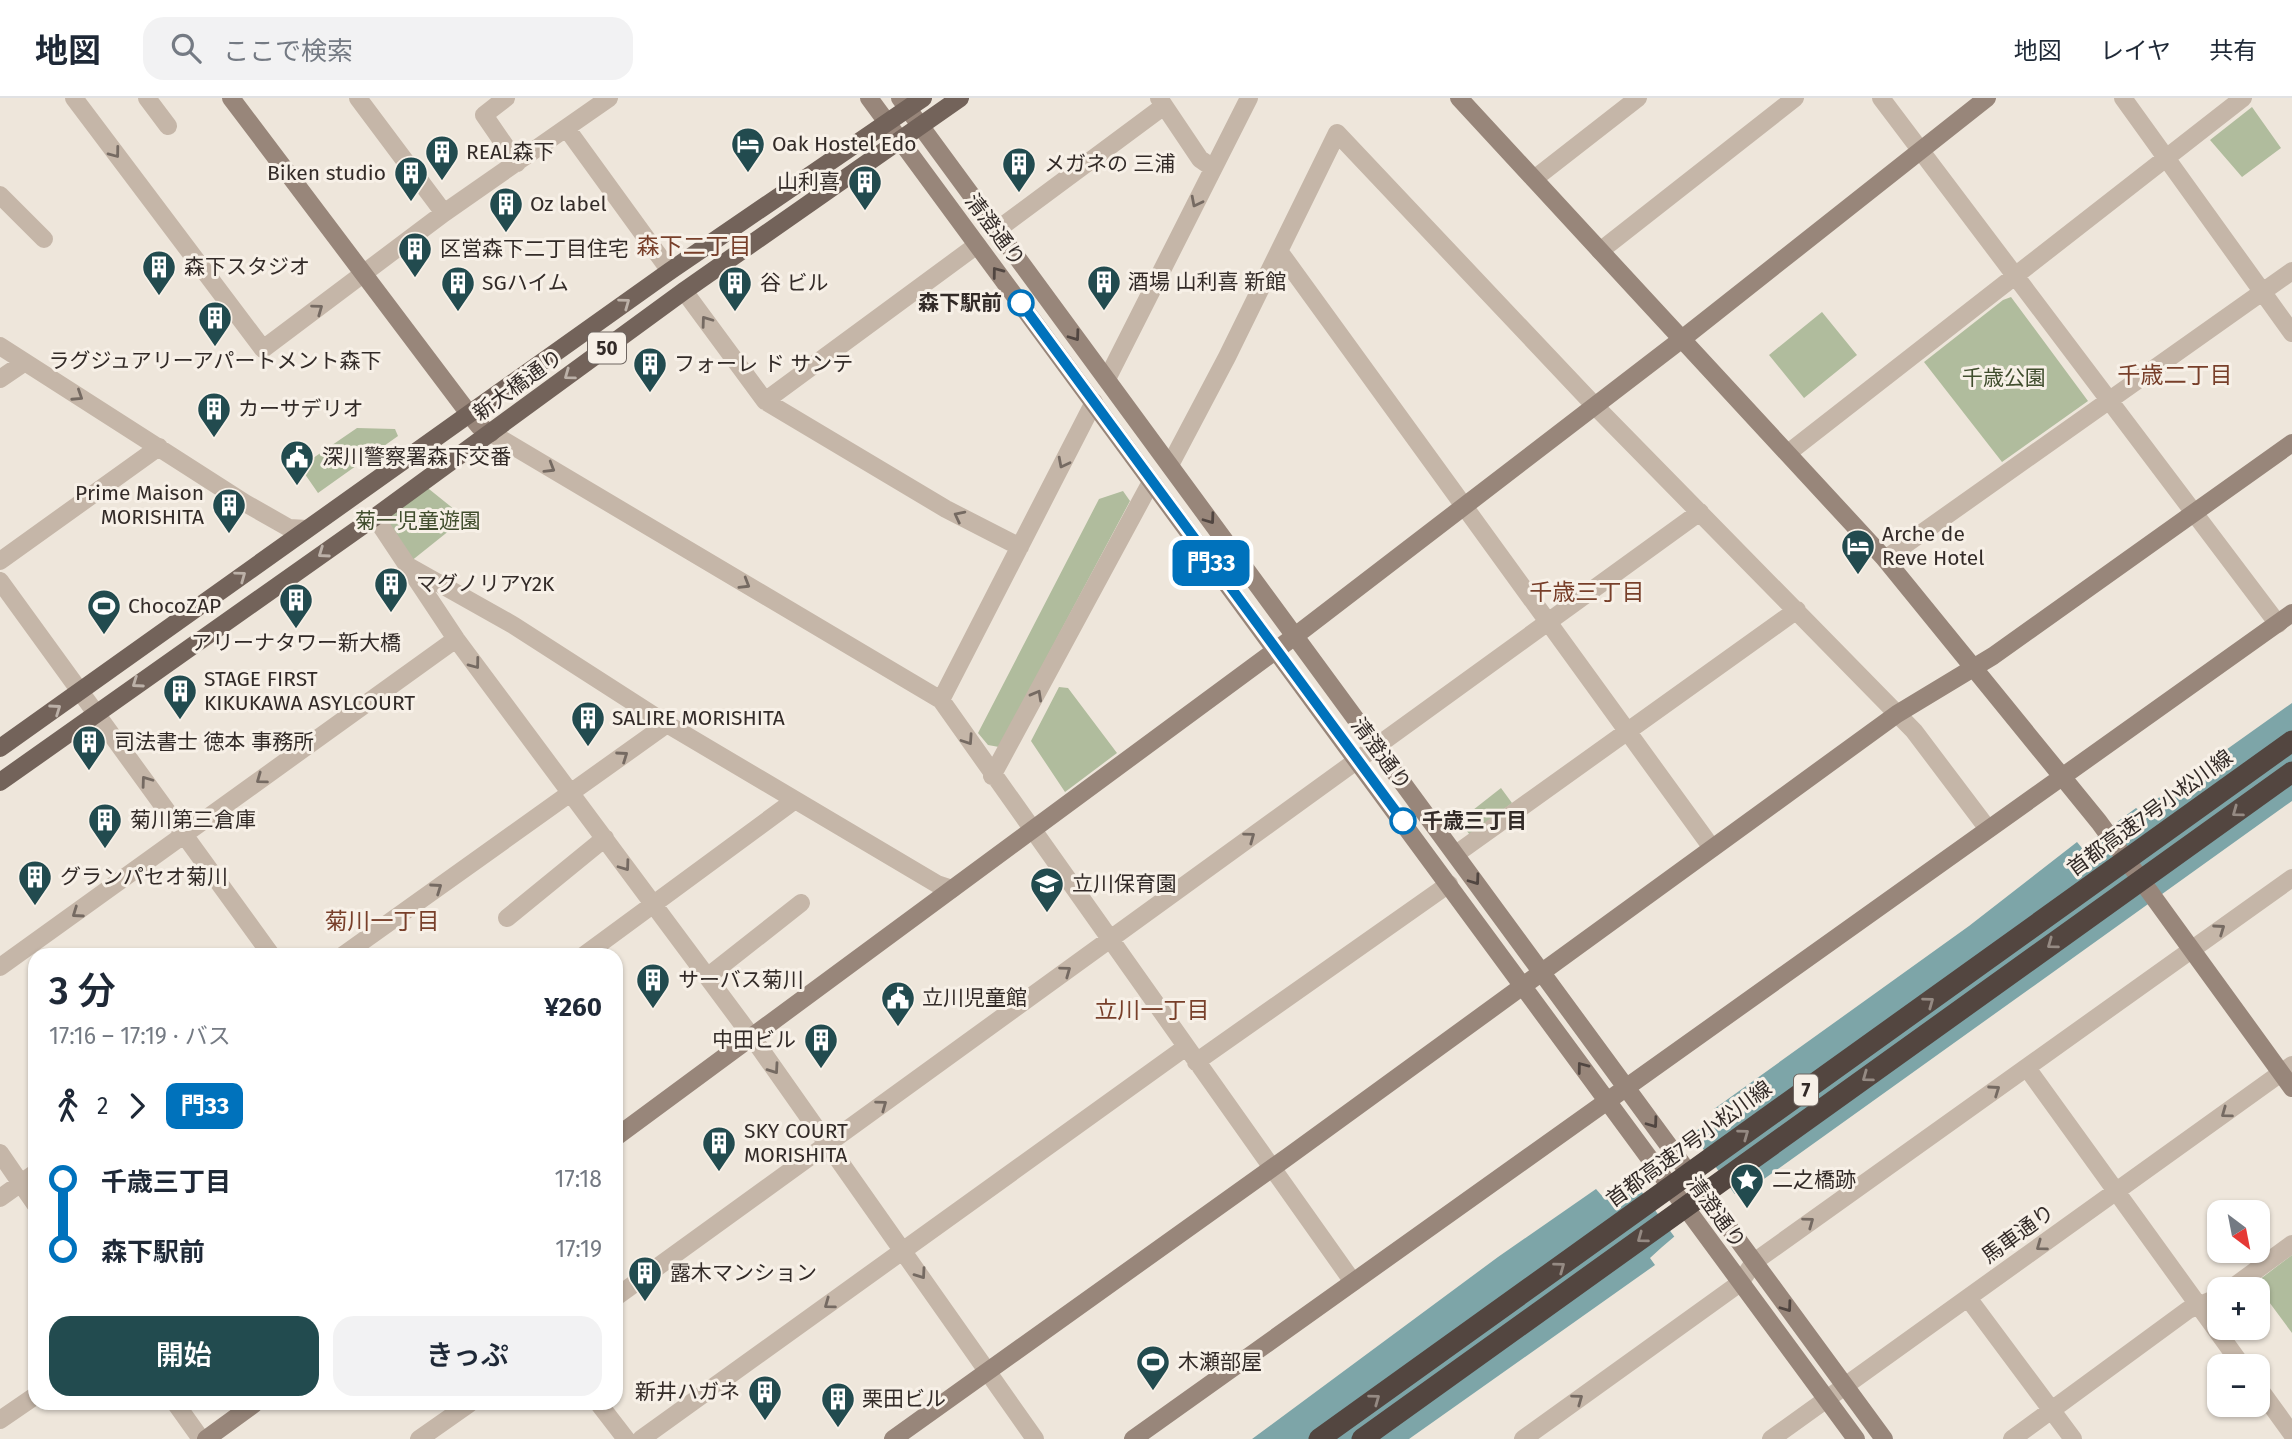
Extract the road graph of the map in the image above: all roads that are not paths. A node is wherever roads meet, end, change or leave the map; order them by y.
1 (74, 98) edge
2 (147, 98) edge
3 (231, 98) edge
4 (358, 98) edge
5 (506, 98) edge
6 (609, 98) edge
7 (869, 98) edge
8 (923, 98) edge
9 (960, 98) edge
10 (1249, 98) edge
11 (1459, 98) edge
12 (1638, 98) edge
13 (1795, 98) edge
14 (1881, 98) edge
15 (1987, 98) edge
16 (2123, 98) edge
17 (2243, 98) edge
18 (1162, 102) edge
19 (904, 103) edge
20 (887, 123) junction
21 (920, 125) junction
22 (168, 126) dead end
23 (567, 129) junction
24 (899, 140) junction
25 (1921, 149) junction
26 (2166, 158) junction
27 (517, 163) junction
28 (1213, 168) junction
29 (1534, 179) junction
30 (0, 195) edge
31 (444, 213) junction
32 (997, 230) junction
33 (44, 239) dead end
34 (977, 244) junction
35 (1279, 251) junction
36 (1600, 251) junction
37 (670, 271) junction
38 (2292, 271) edge
39 (363, 273) junction
40 (2016, 276) junction
41 (684, 291) junction
42 (2262, 292) junction
43 (2292, 333) edge
44 (1682, 339) junction
45 (0, 346) edge
46 (25, 362) junction
47 (1107, 379) junction
48 (0, 380) edge
49 (2109, 400) junction
50 (765, 401) junction
51 (1094, 402) junction
52 (1595, 406) junction
53 (470, 415) junction
54 (491, 433) junction
55 (2292, 443) edge
56 (159, 447) junction
57 (1788, 453) junction
58 (1170, 465) junction
59 (1151, 482) junction
60 (1465, 506) junction
61 (1700, 512) junction
62 (2195, 512) junction
63 (374, 517) junction
64 (307, 529) junction
65 (1020, 547) junction
66 (1885, 559) junction
67 (0, 561) edge
68 (410, 566) junction
69 (0, 581) edge
70 (1797, 610) junction
71 (2285, 619) edge
72 (1548, 621) junction
73 (1295, 636) junction
74 (456, 639) junction
75 (1276, 650) junction
76 (1974, 668) junction
77 (81, 691) junction
78 (941, 699) junction
79 (96, 711) junction
80 (1897, 714) junction
81 (667, 724) junction
82 (1626, 732) junction
83 (2292, 741) edge
84 (1374, 746) junction
85 (0, 748) edge
86 (1356, 759) junction
87 (2292, 772) edge
88 (992, 776) junction
89 (2062, 777) junction
90 (0, 782) edge
91 (572, 792) junction
92 (796, 800) junction
93 (1988, 829) junction
94 (1032, 831) junction
95 (185, 836) junction
96 (605, 838) junction
97 (1712, 848) junction
98 (1455, 854) junction
99 (2292, 878) edge
100 (1449, 884) junction
101 (952, 889) junction
102 (802, 903) dead end
103 (653, 904) junction
104 (507, 918) dead end
105 (1110, 939) junction
106 (266, 948) edge
107 (353, 948) edge
108 (594, 948) edge
109 (2192, 950) junction
110 (0, 967) edge
111 (1542, 971) junction
112 (707, 977) junction
113 (1521, 986) junction
114 (752, 1037) junction
115 (1191, 1054) junction
116 (2027, 1068) junction
117 (2288, 1076) edge
118 (1627, 1087) junction
119 (1608, 1101) junction
120 (623, 1132) edge
121 (827, 1145) junction
122 (0, 1153) edge
123 (1273, 1168) junction
124 (28, 1178) edge
125 (2116, 1191) junction
126 (0, 1198) edge
127 (2292, 1244) edge
128 (904, 1250) junction
129 (1754, 1262) junction
130 (2247, 1277) edge
131 (1353, 1282) junction
132 (1740, 1283) junction
133 (623, 1292) edge
134 (1968, 1298) junction
135 (2207, 1301) edge
136 (2198, 1304) junction
137 (2234, 1354) edge
138 (989, 1371) junction
139 (1845, 1386) junction
140 (1827, 1399) junction
141 (28, 1401) edge
142 (2270, 1404) edge
143 (181, 1410) edge
144 (245, 1410) edge
145 (460, 1410) edge
146 (604, 1410) edge
147 (2052, 1410) junction
148 (0, 1420) edge
149 (2292, 1434) edge
150 (204, 1439) edge
151 (419, 1439) edge
152 (626, 1439) edge
153 (641, 1439) edge
154 (893, 1439) edge
155 (1035, 1439) edge
156 (1133, 1439) edge
157 (1319, 1439) edge
158 (1362, 1439) edge
159 (1523, 1439) edge
160 (1771, 1439) edge
161 (1856, 1439) edge
162 (1884, 1439) edge
163 (2012, 1439) edge
164 (2073, 1439) edge

1 -> 39 street
2 - 22 street
3 - 39 street
4 - 31 street
5 - 27 street
6 - 23 street
7 - 20 street, 清澄通り
8 - 19 main road, 新大橋通り / 50
9 - 21 main road, 新大橋通り / 50
10 - 28 street
11 - 29 street
12 - 29 street
13 - 36 street
14 - 25 street
15 - 25 street
16 - 26 street
17 - 26 street
18 - 28 street
18 - 32 street
19 - 20 main road, 新大橋通り / 50
19 - 21 street, 清澄通り
20 - 24 street, 清澄通り
20 - 37 main road, 新大橋通り / 50
21 - 24 main road, 新大橋通り / 50
21 - 32 street, 清澄通り
23 - 27 street
23 - 37 street
24 - 34 street, 清澄通り
24 - 41 main road, 新大橋通り / 50
25 - 40 street
25 - 44 street
26 - 40 street
26 - 42 street
27 - 31 street
28 -> 47 street
29 - 36 street
30 - 33 street
31 - 39 street
32 -> 47 street, 清澄通り
34 - 50 street
51 -> 34 street, 清澄通り
35 - 52 street
35 - 58 street
35 - 60 street
36 - 44 street
53 -> 37 main road, 新大橋通り / 50
38 - 42 street
39 - 53 street
40 - 49 street
40 - 57 street
50 -> 41 street
41 -> 54 main road, 新大橋通り / 50
42 - 43 street
42 - 49 street
44 - 52 street
44 - 57 street
45 - 46 street
46 - 48 street
46 -> 56 street
47 - 58 street, 清澄通り
49 - 62 street
49 - 66 street
65 -> 50 street
51 - 59 street, 清澄通り
51 -> 65 street
52 - 60 street
52 - 61 street
53 - 54 street
53 - 64 main road, 新大橋通り / 50
54 - 63 main road, 新大橋通り / 50
54 -> 78 street
55 - 62 street
56 - 64 street
56 - 67 street
57 - 66 street
58 -> 73 street, 清澄通り
59 - 75 street, 清澄通り
88 -> 59 street
60 - 72 street
60 - 73 street
61 - 70 street
61 - 72 street
62 - 71 street
62 - 76 street
63 - 68 street
63 -> 79 main road, 新大橋通り / 50
77 -> 64 main road, 新大橋通り / 50
65 - 78 street
66 - 76 street
68 - 74 street
68 - 81 street
69 - 77 street
70 - 80 street
70 - 82 street
71 - 89 street
72 - 82 street
72 - 84 street
73 - 75 street
73 - 84 street, 清澄通り
74 -> 91 street
74 -> 95 street
75 - 86 street, 清澄通り
75 - 94 street
76 - 80 street
76 - 89 street
77 - 79 street
85 -> 77 main road, 新大橋通り / 50
78 -> 88 street
79 - 90 main road, 新大橋通り / 50
95 -> 79 street
80 - 93 street
80 - 97 street
91 -> 81 street
81 - 92 street
82 - 97 street
82 - 98 street
157 -> 83 highway, 首都高速7号小松川線 / 7, bridge
84 - 86 street
84 - 98 street, 清澄通り
86 - 100 street, 清澄通り
105 -> 86 street
87 -> 158 highway, 7, bridge
88 - 94 street
89 - 93 street
89 - 109 street
91 - 96 street
107 -> 91 street
92 - 101 street
92 - 103 street
93 - 118 street
94 - 101 street
94 - 105 street
95 - 106 street
95 -> 110 street
96 -> 103 street
96 - 104 street
97 - 111 street
98 -> 111 street, 清澄通り
109 -> 99 street
100 - 113 street, 清澄通り
100 - 115 street
101 - 114 street
102 - 112 street
103 - 108 street
103 - 112 street
105 - 115 street
121 -> 105 street
109 - 116 street
109 - 117 street
111 - 113 street
111 - 118 street, 清澄通り
112 - 114 street
119 -> 113 street, 清澄通り
113 - 123 street
114 - 120 street
114 -> 121 street
115 - 123 street
115 - 128 street
116 - 125 street
129 -> 116 street
117 -> 125 street, 馬車通り
118 - 119 street
118 -> 129 street, 清澄通り
119 - 131 street
119 - 132 street, 清澄通り
121 - 128 street
121 - 133 street
122 - 124 street
123 - 131 street
123 - 138 street
124 - 126 street
125 -> 134 street, 馬車通り
125 - 136 street
127 - 130 street
128 -> 138 street
128 -> 153 street
129 - 132 street
129 -> 139 street, 清澄通り
131 - 156 street
132 - 140 street, 清澄通り
159 -> 132 street
134 - 139 street, 馬車通り
134 - 147 street
135 - 136 street
136 - 137 street
136 - 147 street
138 - 154 street
138 - 155 street
139 - 140 street, 馬車通り
139 - 162 street, 清澄通り
140 - 160 street, 馬車通り
140 - 161 street, 清澄通り
141 - 148 street
142 - 149 street
143 - 150 street
144 - 150 street
145 - 151 street
146 - 152 street
147 - 163 street
147 - 164 street

